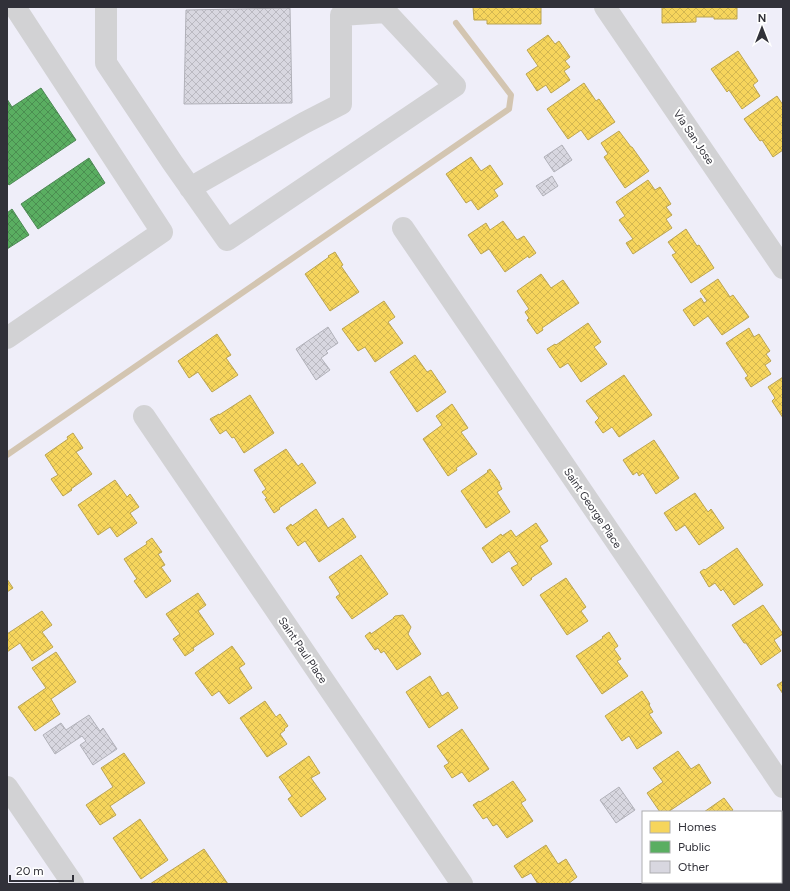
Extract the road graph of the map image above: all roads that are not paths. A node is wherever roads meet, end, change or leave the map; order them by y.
1 (15, 7) edge
2 (106, 7) edge
3 (605, 7) edge
4 (341, 11) edge
5 (190, 188) junction
6 (403, 228) dead end
7 (783, 268) edge
8 (7, 338) edge
9 (144, 416) dead end
10 (7, 787) edge
11 (783, 787) edge
12 (73, 884) edge
13 (462, 884) edge

1 - 8 street
2 - 5 street
3 - 7 street, Via San Jose
4 - 5 street
4 - 5 street
6 - 11 street, Saint George Place
9 - 13 street, Saint Paul Place
10 - 12 street

